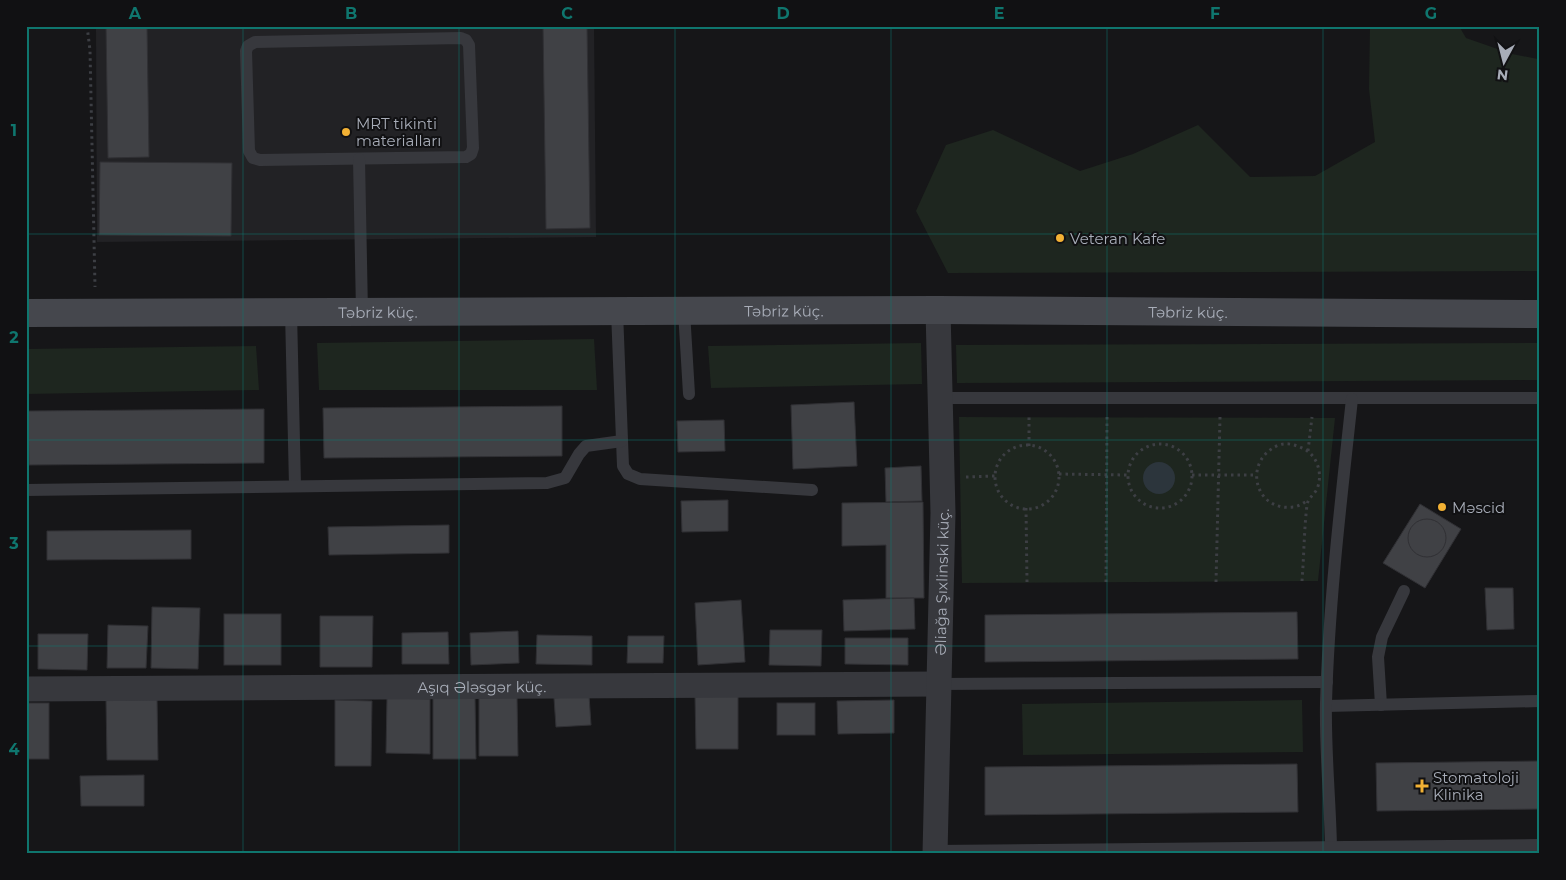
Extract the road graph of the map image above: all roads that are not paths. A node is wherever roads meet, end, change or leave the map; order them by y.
1 (359, 159) junction
2 (938, 310) junction
3 (617, 311) junction
4 (684, 311) junction
5 (291, 312) junction
6 (362, 312) junction
7 (26, 313) edge
8 (1540, 314) edge
9 (688, 394) dead end
10 (940, 398) junction
11 (1540, 398) edge
12 (1352, 399) junction
13 (622, 441) junction
14 (295, 486) junction
15 (26, 490) edge
16 (812, 490) dead end
17 (1404, 591) dead end
18 (1327, 682) junction
19 (939, 684) junction
20 (26, 689) edge
21 (1540, 701) edge
22 (1381, 705) junction
23 (1326, 706) junction
24 (1540, 845) edge
25 (1331, 847) junction
26 (935, 852) edge

1 - 1 lane
1 - 6 lane
2 - 4 main road, Təbriz küç.
2 - 8 main road, Təbriz küç.
2 - 10 street, Əliağa Şıxlinski küç.
3 - 4 main road, Təbriz küç.
3 - 6 main road, Təbriz küç.
3 - 13 lane
4 - 9 lane
5 - 6 main road, Təbriz küç.
5 - 7 main road, Təbriz küç.
5 - 14 lane
10 - 12 lane
10 - 19 street, Əliağa Şıxlinski küç.
11 - 12 lane
12 - 18 lane
13 - 14 lane
13 - 16 lane
14 - 15 lane
17 - 22 lane
18 - 19 lane
18 - 23 lane
19 - 20 street, Aşıq Ələsgər küç.
19 - 26 street, Əliağa Şıxlinski küç.
21 - 22 lane
22 - 23 lane
23 - 25 lane
24 - 25 lane
25 - 26 lane

